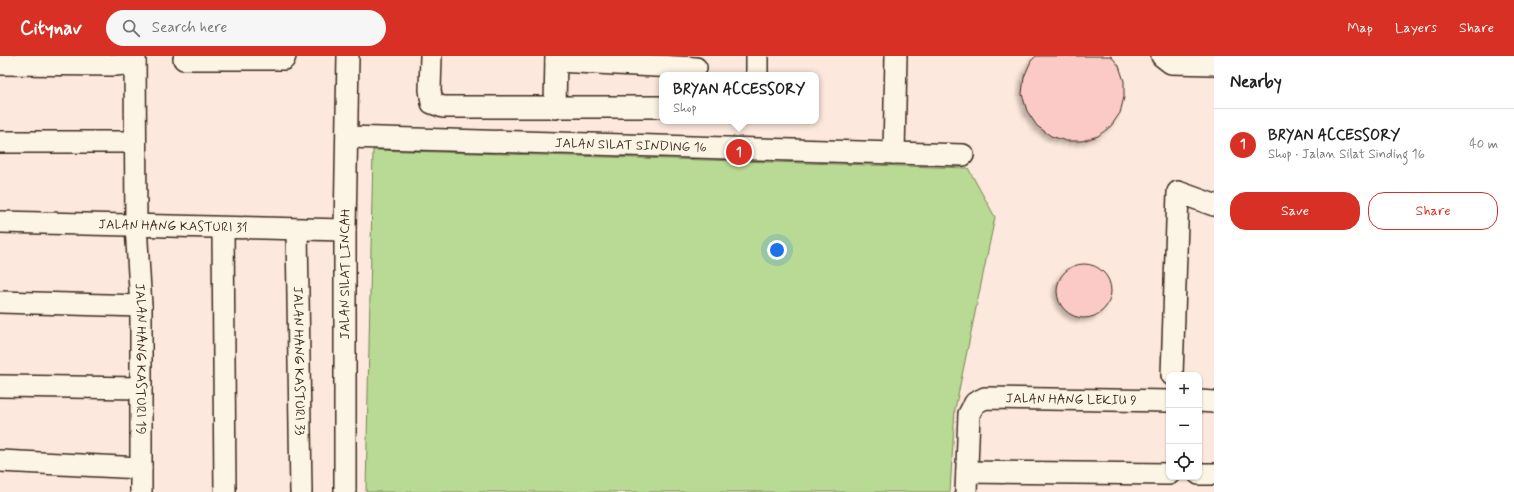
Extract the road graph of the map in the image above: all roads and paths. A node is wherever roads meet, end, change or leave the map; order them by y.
1 (348, 56) edge
2 (431, 56) edge
3 (757, 56) edge
4 (896, 56) edge
5 (284, 57) edge
6 (556, 58) edge
7 (1164, 58) edge
8 (135, 59) edge
9 (184, 59) dead end
10 (597, 59) edge
11 (0, 64) edge
12 (1214, 64) edge
13 (696, 66) edge
14 (757, 72) edge
15 (659, 107) edge
16 (555, 108) junction
17 (348, 137) junction
18 (0, 142) edge
19 (134, 142) junction
20 (894, 153) junction
21 (963, 155) dead end
22 (1214, 205) edge
23 (0, 222) edge
24 (136, 226) junction
25 (223, 228) junction
26 (297, 230) junction
27 (345, 230) junction
28 (0, 302) edge
29 (141, 306) junction
30 (1172, 372) edge
31 (0, 386) edge
32 (141, 388) junction
33 (1166, 401) edge
34 (1202, 402) edge
35 (1214, 402) edge
36 (0, 462) edge
37 (141, 468) junction
38 (1166, 474) edge
39 (1202, 474) edge
40 (1214, 474) edge
41 (967, 482) edge
42 (140, 492) edge
43 (225, 492) edge
44 (301, 492) edge
45 (345, 492) edge

1 - 17 street, JALAN SILAT LINCAH
2 - 16 street
3 - 14 street
4 - 20 street
5 - 9 street
6 - 10 street
6 - 16 street
7 - 12 street
8 - 11 street
8 - 19 street, JALAN HANG KASTURI 19
10 - 13 street
15 - 16 street
17 - 20 street, JALAN SILAT SINDING 16
17 - 27 street, JALAN SILAT LINCAH
18 - 19 street
19 - 24 street, JALAN HANG KASTURI 19
20 - 21 street, JALAN SILAT SINDING 16
22 - 30 street
23 - 24 street, JALAN HANG KASTURI 31
24 - 25 street, JALAN HANG KASTURI 31
24 - 29 street, JALAN HANG KASTURI 19
25 - 26 street, JALAN HANG KASTURI 31
25 - 43 street
26 - 27 street, JALAN HANG KASTURI 31
26 - 44 street, JALAN HANG KASTURI 33
27 - 45 street, JALAN SILAT LINCAH
28 - 29 street
29 - 32 street, JALAN HANG KASTURI 19
31 - 32 street
32 - 37 street, JALAN HANG KASTURI 19
33 - 41 street, JALAN HANG LEKIU 9
34 - 35 street
36 - 37 street
37 - 42 street, JALAN HANG KASTURI 19
38 - 41 street
39 - 40 street

